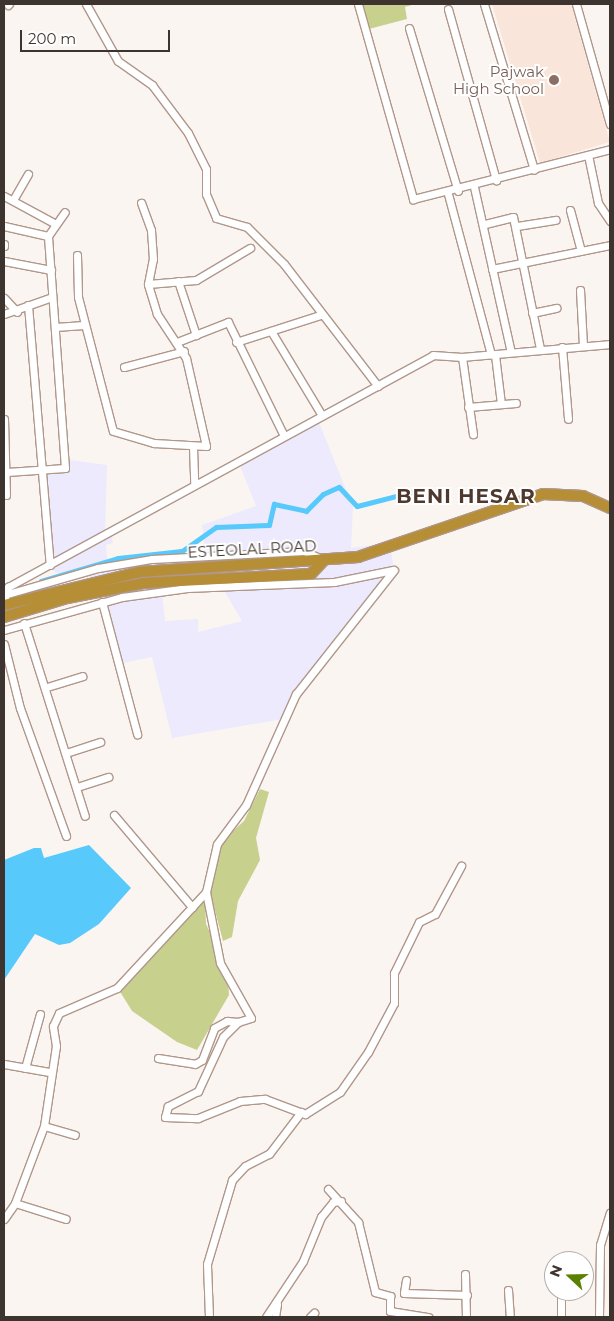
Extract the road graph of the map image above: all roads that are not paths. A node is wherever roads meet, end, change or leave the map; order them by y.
1 (86, 4) edge
2 (358, 4) edge
3 (484, 4) edge
4 (576, 4) edge
5 (448, 9) dead end
6 (409, 28) dead end
7 (610, 124) edge
8 (610, 148) edge
9 (588, 155) junction
10 (534, 170) junction
11 (28, 174) dead end
12 (496, 180) junction
13 (474, 187) junction
14 (458, 191) junction
15 (448, 194) junction
16 (4, 196) edge
17 (13, 200) junction
18 (141, 203) dead end
19 (608, 208) edge
20 (570, 210) dead end
21 (64, 212) dead end
22 (556, 220) dead end
23 (610, 221) edge
24 (54, 223) junction
25 (485, 224) junction
26 (4, 226) edge
27 (517, 226) junction
28 (48, 236) junction
29 (610, 245) edge
30 (250, 248) dead end
31 (581, 251) junction
32 (78, 255) dead end
33 (4, 261) edge
34 (523, 263) junction
35 (50, 270) junction
36 (492, 270) junction
37 (178, 281) junction
38 (148, 284) junction
39 (580, 290) dead end
40 (52, 297) junction
41 (4, 298) edge
42 (28, 306) junction
43 (556, 308) dead end
44 (17, 312) junction
45 (532, 313) junction
46 (4, 314) edge
47 (320, 315) junction
48 (84, 325) junction
49 (55, 326) junction
50 (271, 331) junction
51 (196, 335) junction
52 (177, 342) junction
53 (236, 342) junction
54 (610, 344) edge
55 (583, 345) junction
56 (562, 347) junction
57 (540, 349) junction
58 (184, 351) junction
59 (511, 352) junction
60 (493, 354) junction
61 (462, 357) junction
62 (124, 367) dead end
63 (378, 386) junction
64 (516, 403) dead end
65 (501, 404) junction
66 (468, 406) junction
67 (321, 414) junction
68 (4, 419) edge
69 (568, 419) dead end
70 (473, 434) dead end
71 (284, 436) junction
72 (193, 447) junction
73 (43, 470) junction
74 (7, 472) junction
75 (5, 482) edge
76 (194, 483) junction
77 (6, 495) dead end
78 (610, 508) edge
79 (324, 560) junction
80 (50, 565) junction
81 (311, 578) junction
82 (4, 599) edge
83 (102, 602) junction
84 (4, 617) edge
85 (24, 624) junction
86 (4, 630) edge
87 (4, 644) edge
88 (82, 676) dead end
89 (46, 687) junction
90 (137, 734) dead end
91 (100, 742) dead end
92 (66, 753) junction
93 (108, 777) dead end
94 (77, 787) junction
95 (114, 815) dead end
96 (85, 816) dead end
97 (66, 836) dead end
98 (461, 866) dead end
99 (206, 892) junction
100 (192, 907) junction
101 (40, 1014) dead end
102 (238, 1022) junction
103 (158, 1058) dead end
104 (4, 1064) edge
105 (25, 1068) junction
106 (49, 1072) junction
107 (301, 1112) junction
108 (44, 1126) junction
109 (75, 1135) dead end
110 (328, 1189) dead end
111 (341, 1201) junction
112 (15, 1203) junction
113 (610, 1213) edge
114 (4, 1219) edge
115 (66, 1219) dead end
116 (465, 1274) dead end
117 (406, 1280) dead end
118 (508, 1290) dead end
119 (467, 1295) junction
120 (279, 1299) junction
121 (561, 1301) edge
122 (209, 1317) edge
123 (266, 1317) edge
124 (275, 1317) edge
125 (429, 1317) edge
126 (466, 1317) edge
127 (510, 1317) edge
128 (560, 1317) edge
129 (600, 1317) edge

1 - 47 street
2 - 15 street
3 - 10 street
4 - 7 street
5 - 12 street
6 - 14 street
8 - 9 street
9 - 10 street
9 - 19 street
10 - 12 street
11 - 17 street
12 - 13 street
13 - 14 street
13 - 25 street
14 - 15 street
15 - 60 street
16 - 17 street
17 - 24 street
18 - 38 street
19 - 23 street
20 - 31 street
21 - 24 street
22 - 27 street
24 - 28 street
25 - 27 street
25 - 36 street
26 - 28 street
27 - 34 street
28 - 35 street
29 - 31 street
30 - 37 street
31 - 34 street
32 - 48 street
33 - 35 street
34 - 36 street
34 - 45 street
35 - 40 street
36 - 59 street
37 - 38 street
37 - 51 street
38 - 52 street
39 - 55 street
40 - 42 street
40 - 49 street
41 - 44 street
42 - 44 street
42 - 73 street
43 - 45 street
44 - 46 street
45 - 57 street
47 - 50 street
47 - 63 street
48 - 49 street
48 - 72 street
49 - 73 street
50 - 53 street
50 - 67 street
51 - 52 street
51 - 53 street
52 - 58 street
53 - 71 street
54 - 55 street
55 - 56 street
56 - 57 street
56 - 69 street
57 - 59 street
58 - 62 street
58 - 72 street
59 - 60 street
60 - 61 street
60 - 65 street
61 - 63 street
61 - 66 street
63 - 67 street
64 - 65 street
65 - 66 street
66 - 70 street
67 - 71 street
68 - 74 street
71 - 76 street
72 - 76 street
73 - 74 street
73 - 80 street
74 - 75 street
75 - 77 street
76 - 80 street
78 - 79 highway
79 - 81 highway, ESTEOLAL ROAD
79 - 82 highway, ESTEOLAL ROAD
80 - 82 street
81 - 83 street
81 - 84 highway, ESTEOLAL ROAD
81 - 99 street
83 - 85 street
83 - 90 street
85 - 86 street
85 - 89 street
87 - 97 street
88 - 89 street
89 - 92 street
91 - 92 street
92 - 94 street
93 - 94 street
94 - 96 street
95 - 100 street
98 - 107 street
99 - 100 street
99 - 102 street
100 - 106 street
101 - 105 street
102 - 103 street
102 - 107 street
104 - 105 street
105 - 106 street
106 - 108 street
107 - 122 street
108 - 109 street
108 - 112 street
110 - 111 street
111 - 120 street
111 - 125 street
112 - 114 street
112 - 115 street
113 - 129 street
116 - 119 street
117 - 119 street
118 - 127 street
119 - 126 street
120 - 123 street
120 - 124 street
121 - 128 street

